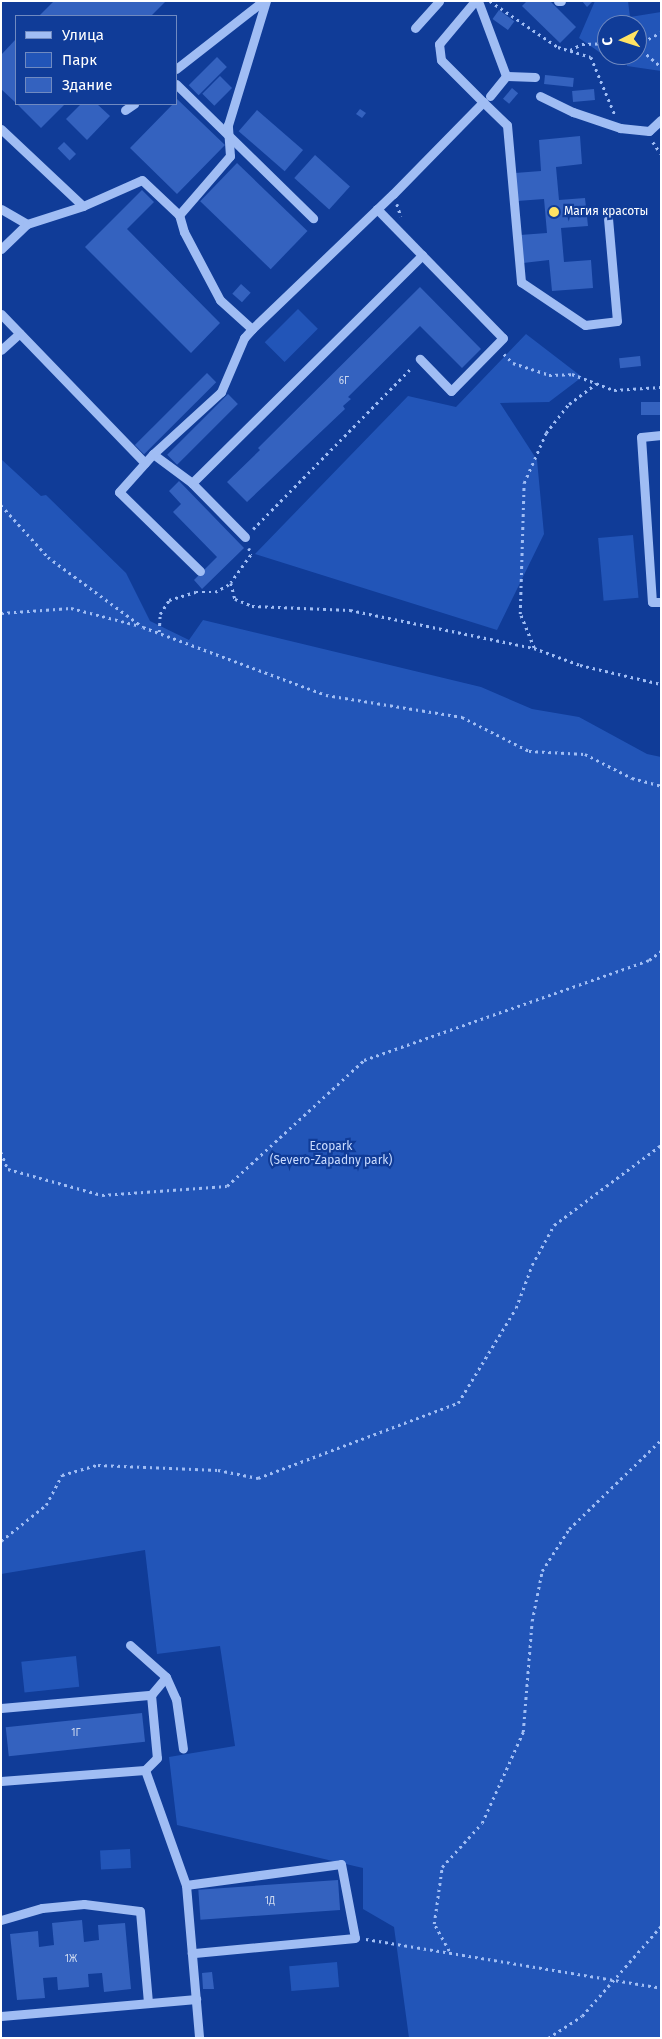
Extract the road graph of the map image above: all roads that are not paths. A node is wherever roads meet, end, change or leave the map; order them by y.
1 (264, 1) edge
2 (439, 1) edge
3 (476, 1) edge
4 (415, 28) dead end
5 (178, 67) edge
6 (506, 76) junction
7 (535, 77) dead end
8 (178, 86) edge
9 (540, 96) dead end
10 (486, 99) junction
11 (132, 105) edge
12 (125, 110) dead end
13 (661, 120) edge
14 (1, 129) edge
15 (228, 135) junction
16 (83, 206) junction
17 (1, 209) edge
18 (378, 209) junction
19 (179, 215) junction
20 (313, 218) dead end
21 (608, 219) dead end
22 (27, 224) junction
23 (1, 249) edge
24 (422, 255) junction
25 (1, 314) edge
26 (252, 329) junction
27 (20, 332) junction
28 (1, 350) edge
29 (420, 359) road end
30 (661, 436) edge
31 (153, 454) junction
32 (145, 463) junction
33 (192, 483) junction
34 (245, 537) road end
35 (200, 571) dead end
36 (661, 602) edge
37 (130, 1645) dead end
38 (166, 1677) junction
39 (151, 1695) junction
40 (1, 1708) edge
41 (183, 1749) dead end
42 (145, 1770) junction
43 (1, 1781) edge
44 (186, 1885) junction
45 (1, 1920) edge
46 (192, 1953) junction
47 (196, 1999) junction
48 (148, 2002) junction
49 (1, 2016) edge
50 (199, 2038) edge

1 - 5 lane
1 - 15 lane
2 - 4 lane
3 - 6 lane
3 - 10 lane
6 - 7 lane
6 - 10 lane
8 - 15 lane
9 - 13 lane
10 - 18 lane
10 - 21 lane
11 - 12 lane
14 - 16 lane
15 - 19 lane
15 - 20 lane
16 - 19 lane
16 - 22 lane
17 - 22 lane
18 - 24 lane
18 - 26 lane
19 - 26 lane
22 - 23 lane
24 - 29 lane
24 - 33 lane
25 - 27 lane
26 - 31 lane
27 - 28 lane
27 - 32 lane
30 - 36 lane
31 - 32 lane
31 - 33 lane
32 - 35 lane
33 - 34 lane
37 - 38 lane
38 - 39 lane
38 - 41 lane
39 - 40 lane
39 - 42 lane
42 - 43 lane
42 - 44 lane
44 - 46 lane
44 - 46 lane
45 - 48 lane
46 - 47 lane
47 - 48 lane
47 - 50 lane
48 - 49 lane

